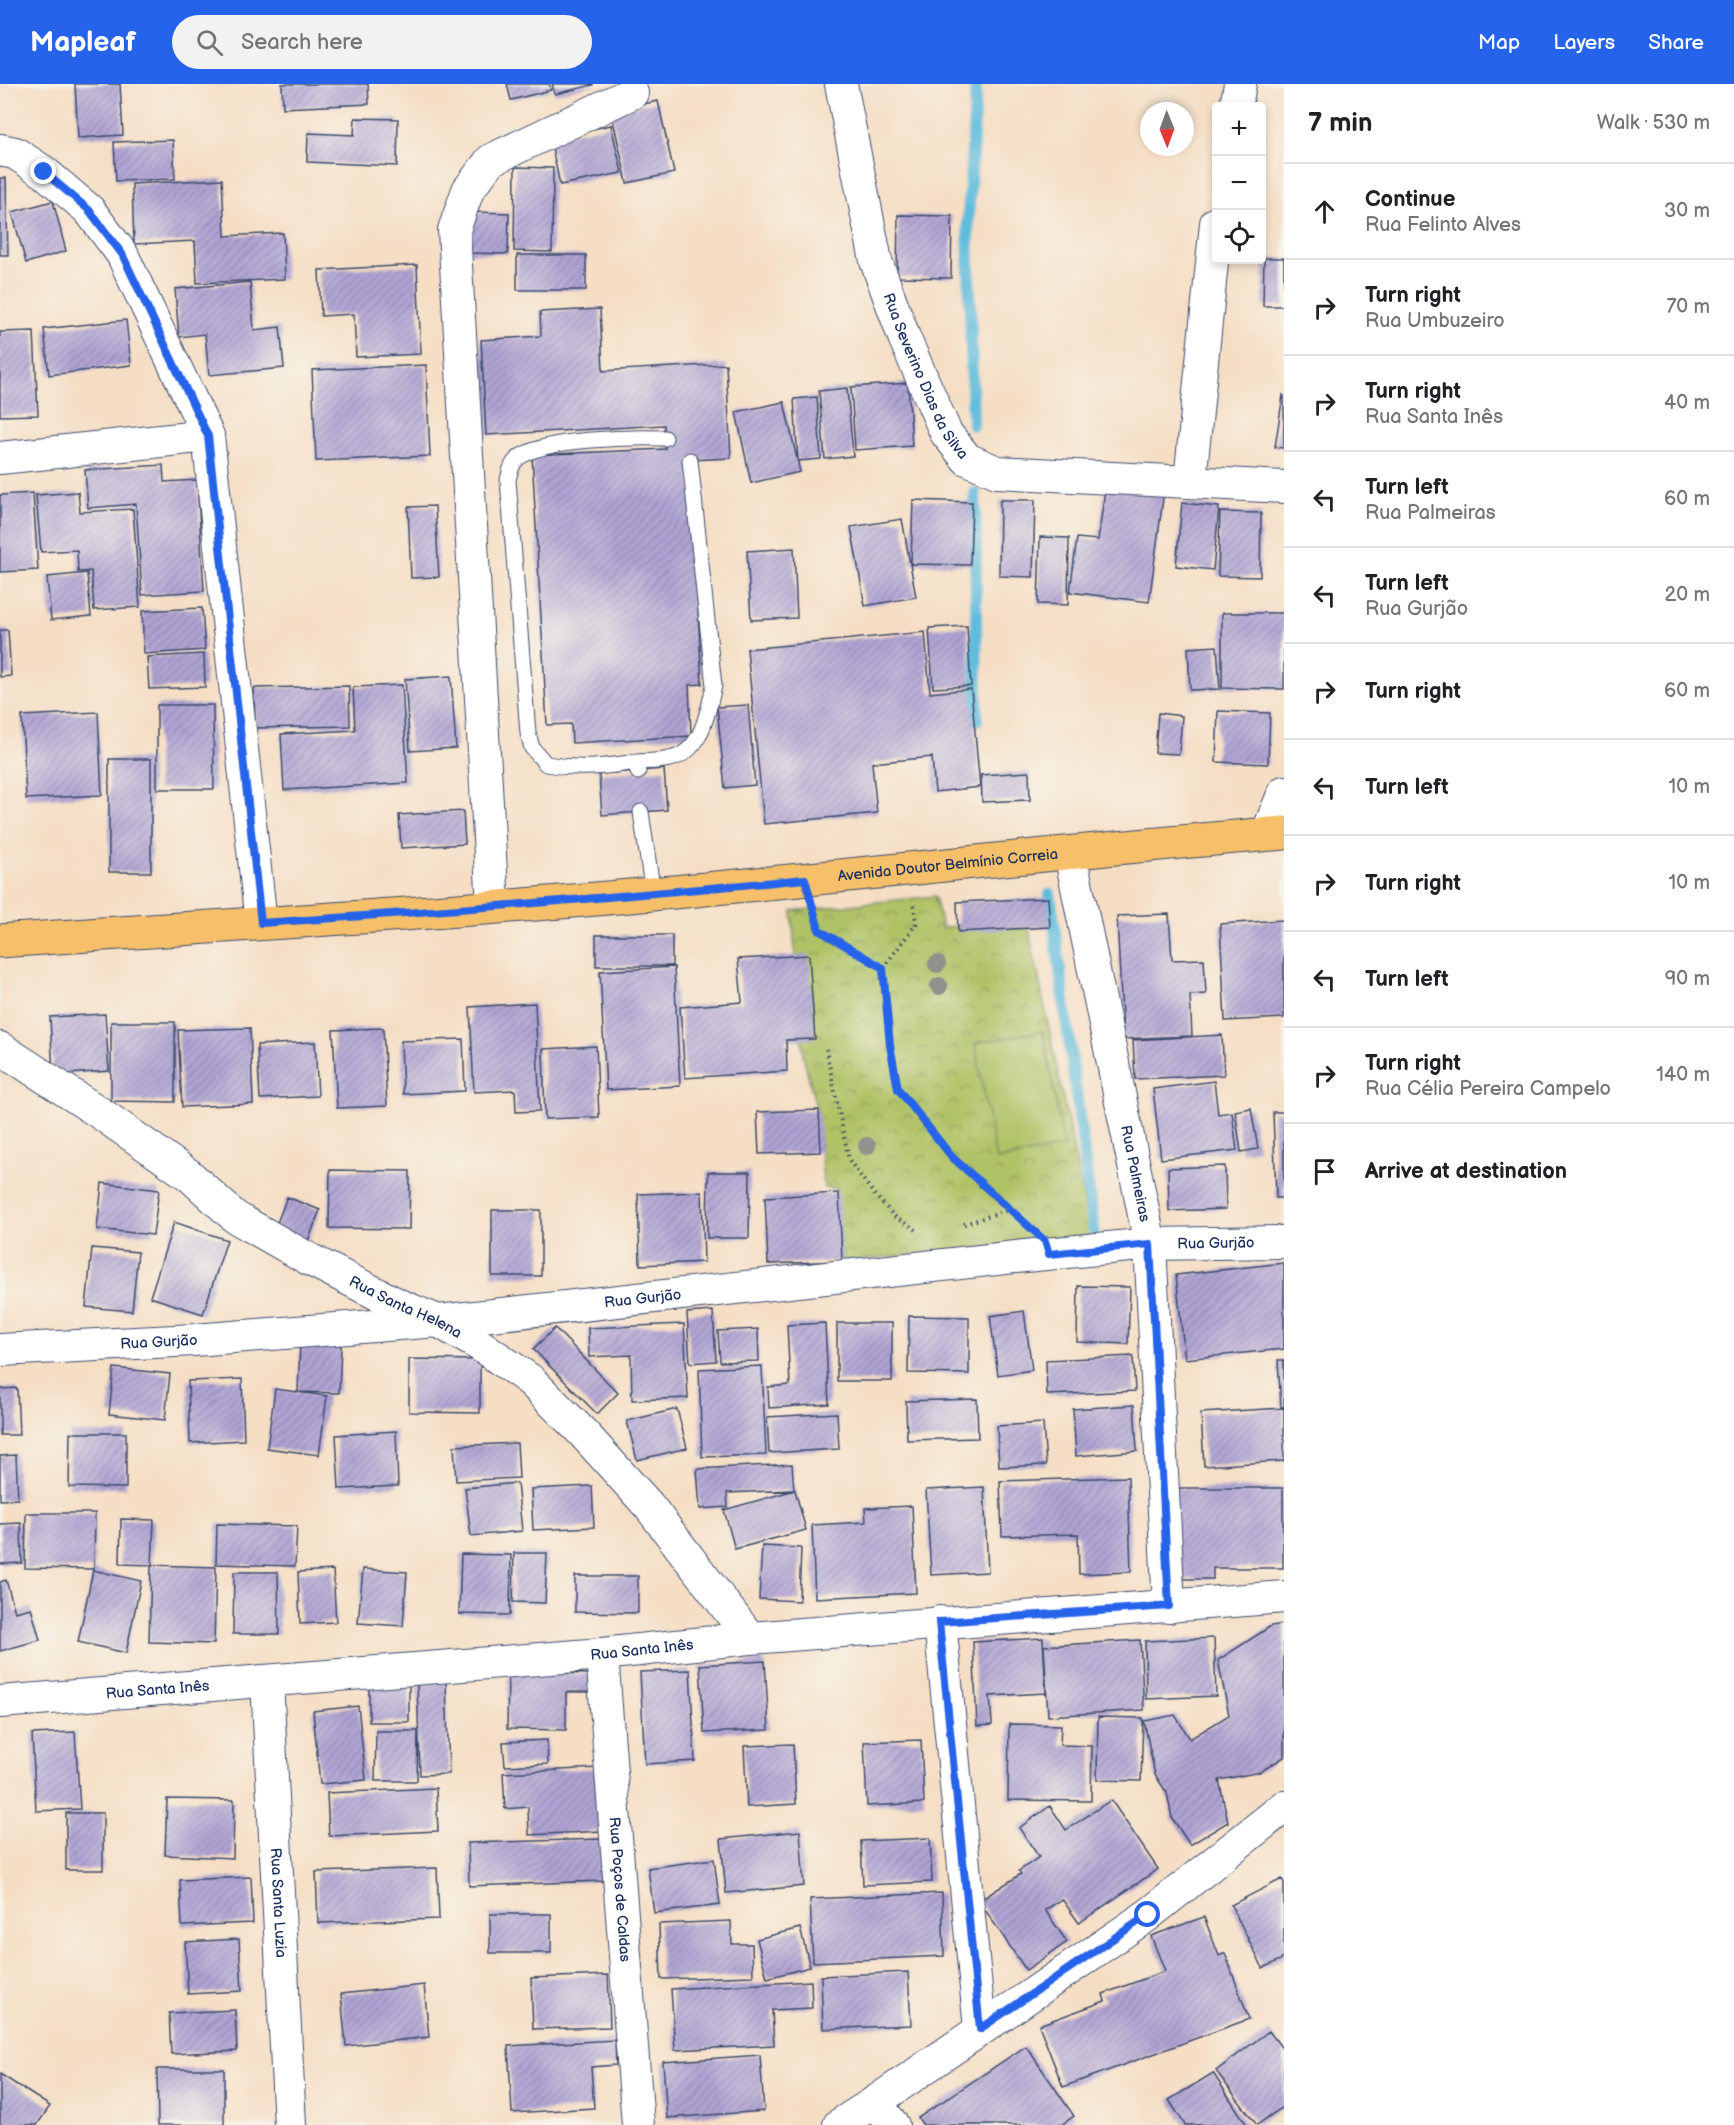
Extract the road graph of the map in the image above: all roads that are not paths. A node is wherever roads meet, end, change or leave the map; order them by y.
1 (841, 84) edge
2 (1240, 84) edge
3 (632, 93) dead end
4 (1237, 102) edge
5 (0, 150) edge
6 (1212, 263) edge
7 (208, 436) junction
8 (665, 438) dead end
9 (0, 458) edge
10 (690, 460) dead end
11 (1190, 481) junction
12 (1284, 487) edge
13 (1284, 792) edge
14 (640, 812) dead end
15 (1275, 834) edge
16 (1070, 853) junction
17 (653, 894) junction
18 (493, 907) junction
19 (261, 923) junction
20 (0, 940) edge
21 (0, 1048) edge
22 (1284, 1242) edge
23 (1150, 1244) junction
24 (438, 1321) junction
25 (0, 1350) edge
26 (1284, 1597) edge
27 (1169, 1606) junction
28 (939, 1622) junction
29 (750, 1638) junction
30 (602, 1654) junction
31 (267, 1681) junction
32 (0, 1702) edge
33 (1284, 1807) edge
34 (980, 2029) junction
35 (884, 2114) edge
36 (290, 2125) edge
37 (638, 2125) edge
38 (839, 2125) edge

1 - 11 street, Rua Severino Dias da Silva
2 - 4 street
3 - 18 street
5 - 7 street
6 - 11 street
7 - 9 street
7 - 19 street
8 - 10 lane
11 - 12 street, Rua Severino Dias da Silva
13 - 15 street
14 - 17 lane
15 - 16 main road, Avenida Doutor Belmínio Correia
16 - 17 main road, Avenida Doutor Belmínio Correia
16 - 23 street, Rua Palmeiras
17 - 18 main road, Avenida Doutor Belmínio Correia
18 - 19 main road, Avenida Doutor Belmínio Correia
19 - 20 main road, Avenida Doutor Belmínio Correia
21 - 24 street, Rua Santa Helena
22 - 23 street, Rua Gurjão
23 - 24 street, Rua Gurjão
23 - 27 street, Rua Palmeiras
24 - 25 street, Rua Gurjão
24 - 29 street, Rua Santa Helena
26 - 27 street, Rua Santa Inês
27 - 28 street, Rua Santa Inês
28 - 29 street, Rua Santa Inês
28 - 34 street
29 - 30 street, Rua Santa Inês
30 - 31 street, Rua Santa Inês
30 - 37 street, Rua Poços de Caldas
31 - 32 street, Rua Santa Inês
31 - 36 street, Rua Santa Luzia
33 - 34 street
34 - 35 street
35 - 38 street

